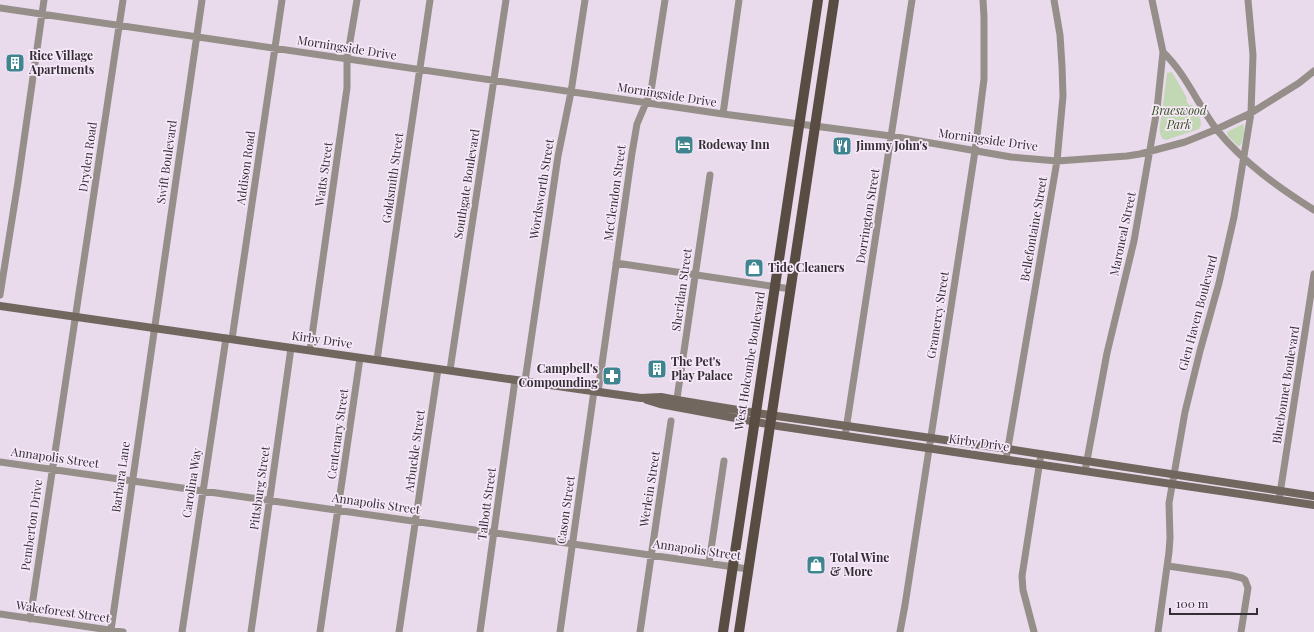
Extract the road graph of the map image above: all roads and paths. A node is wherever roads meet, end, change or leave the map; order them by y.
1 (44, 0) edge
2 (123, 0) edge
3 (202, 0) edge
4 (282, 0) edge
5 (356, 0) edge
6 (430, 0) edge
7 (506, 0) edge
8 (585, 0) edge
9 (665, 0) edge
10 (740, 0) edge
11 (818, 0) edge
12 (834, 0) edge
13 (912, 0) edge
14 (983, 0) edge
15 (1054, 0) edge
16 (1152, 0) edge
17 (1248, 0) edge
18 (0, 8) edge
19 (42, 14) junction
20 (119, 25) junction
21 (197, 36) junction
22 (275, 48) junction
23 (1163, 52) junction
24 (347, 59) junction
25 (420, 70) junction
26 (1314, 72) edge
27 (493, 80) junction
28 (571, 92) junction
29 (647, 102) junction
30 (1251, 113) junction
31 (723, 114) junction
32 (800, 125) junction
33 (815, 127) junction
34 (1217, 129) junction
35 (892, 136) junction
36 (975, 151) junction
37 (1151, 152) junction
38 (1244, 159) junction
39 (1057, 161) junction
40 (710, 175) dead end
41 (1314, 210) edge
42 (616, 263) junction
43 (1314, 274) edge
44 (695, 275) junction
45 (775, 286) junction
46 (791, 289) junction
47 (0, 295) edge
48 (0, 306) edge
49 (75, 316) junction
50 (154, 328) junction
51 (229, 339) junction
52 (291, 348) junction
53 (310, 350) junction
54 (360, 358) junction
55 (377, 360) junction
56 (438, 369) junction
57 (450, 370) junction
58 (515, 380) junction
59 (525, 381) junction
60 (596, 391) junction
61 (676, 403) junction
62 (755, 417) junction
63 (770, 419) junction
64 (671, 421) dead end
65 (846, 426) junction
66 (845, 436) junction
67 (930, 438) junction
68 (928, 448) junction
69 (1008, 449) junction
70 (1041, 454) junction
71 (1006, 460) junction
72 (724, 461) dead end
73 (1086, 461) junction
74 (0, 462) edge
75 (1039, 464) junction
76 (52, 469) junction
77 (1085, 471) junction
78 (1174, 474) junction
79 (132, 480) junction
80 (1172, 484) junction
81 (202, 491) junction
82 (1281, 491) junction
83 (1314, 496) edge
84 (270, 500) junction
85 (1279, 500) junction
86 (1314, 505) edge
87 (338, 510) junction
88 (415, 521) junction
89 (494, 532) junction
90 (573, 544) junction
91 (651, 555) junction
92 (709, 563) junction
93 (733, 566) junction
94 (1168, 566) junction
95 (748, 569) junction
96 (0, 614) edge
97 (30, 619) junction
98 (78, 629) edge
99 (111, 630) junction
100 (123, 632) edge
101 (182, 632) edge
102 (251, 632) edge
103 (320, 632) edge
104 (399, 632) edge
105 (480, 632) edge
106 (560, 632) edge
107 (640, 632) edge
108 (723, 632) edge
109 (739, 632) edge
110 (900, 632) edge
111 (1034, 632) edge
112 (1158, 632) edge
113 (1241, 632) edge

1 - 19 street
2 - 20 street, Dryden Road
3 - 21 street, Swift Boulevard
4 - 22 street, Addison Road
5 - 24 street, Watts Street
6 - 25 street, Goldsmith Street
7 - 27 street, Southgate Boulevard
8 - 28 street, Wordsworth Street
9 - 29 street, McClendon Street
10 - 31 street
11 - 32 main road, West Holcombe Boulevard
12 - 33 main road
13 - 35 street, Dorrington Street
14 - 36 street, Gramercy Street
15 - 39 street, Bellefontaine Street
16 - 23 street, Maroneal Street
17 - 30 street, Glen Haven Boulevard
18 - 19 street, Morningside Drive
19 - 20 street, Morningside Drive
19 - 47 street
20 - 21 street, Morningside Drive
20 - 49 street, Dryden Road
21 - 22 street, Morningside Drive
21 - 50 street, Swift Boulevard
22 - 24 street, Morningside Drive
22 - 51 street, Addison Road
23 - 34 street
23 - 37 street, Maroneal Street
24 - 25 street, Morningside Drive
24 - 53 street, Watts Street
25 - 27 street, Morningside Drive
25 - 55 street, Goldsmith Street
26 - 30 street, Morningside Drive
27 - 28 street, Morningside Drive
27 - 57 street, Southgate Boulevard
28 - 29 street, Morningside Drive
28 - 59 street, Wordsworth Street
29 - 31 street, Morningside Drive
29 - 42 street, McClendon Street
30 - 34 street, Morningside Drive
30 - 38 street, Glen Haven Boulevard
31 - 32 street, Morningside Drive
32 - 33 street, Morningside Drive
32 - 45 main road, West Holcombe Boulevard
33 - 35 street, Morningside Drive
33 - 46 main road
34 - 37 street, Morningside Drive
34 - 38 street
35 - 36 street, Morningside Drive
35 - 65 street, Dorrington Street
36 - 39 street, Morningside Drive
36 - 67 street, Gramercy Street
37 - 39 street, Morningside Drive
37 - 73 street, Maroneal Street
38 - 41 street
38 - 78 street, Glen Haven Boulevard
39 - 69 street, Bellefontaine Street
40 - 44 street, Sheridan Street
42 - 44 street
42 - 60 street, McClendon Street
43 - 82 street, Bluebonnet Boulevard
44 - 45 street
44 - 61 street, Sheridan Street
45 - 46 street
45 - 62 main road, West Holcombe Boulevard
46 - 63 main road
48 - 49 main road, Kirby Drive
49 - 50 main road, Kirby Drive
49 - 76 street, Pemberton Drive
50 - 51 main road, Kirby Drive
50 - 79 street, Barbara Lane
51 - 52 main road, Kirby Drive
51 - 81 street, Carolina Way
52 - 53 main road, Kirby Drive
52 - 84 street, Pittsburg Street
53 - 54 main road, Kirby Drive
54 - 55 main road, Kirby Drive
54 - 87 street, Centenary Street
55 - 56 main road, Kirby Drive
56 - 57 main road, Kirby Drive
56 - 88 street, Arbuckle Street
57 - 58 main road, Kirby Drive
58 - 59 main road, Kirby Drive
58 - 89 street, Talbott Street
59 - 60 main road, Kirby Drive
60 - 61 main road, Kirby Drive
60 - 90 street, Cason Street
61 - 62 main road, Kirby Drive
62 - 63 main road, Kirby Drive
62 - 93 main road, West Holcombe Boulevard
63 - 65 main road, Kirby Drive
63 - 66 main road, Kirby Drive
63 - 95 main road
64 - 91 street, Werlein Street
65 - 66 street, Dorrington Street
65 - 67 main road, Kirby Drive
66 - 68 main road, Kirby Drive
67 - 68 street, Gramercy Street
67 - 69 main road, Kirby Drive
68 - 71 main road, Kirby Drive
68 - 110 street, Gramercy Street
69 - 70 main road, Kirby Drive
69 - 71 street, Bellefontaine Street
70 - 73 main road, Kirby Drive
70 - 75 street
71 - 75 main road, Kirby Drive
72 - 92 street
73 - 77 street, Maroneal Street
73 - 78 main road, Kirby Drive
74 - 76 street, Annapolis Street
75 - 77 main road, Kirby Drive
75 - 111 street
76 - 79 street, Annapolis Street
76 - 97 street, Pemberton Drive
77 - 80 main road, Kirby Drive
78 - 80 street, Glen Haven Boulevard
78 - 82 main road, Kirby Drive
79 - 81 street, Annapolis Street
79 - 99 street, Barbara Lane
80 - 85 main road, Kirby Drive
80 - 94 street, Glen Haven Boulevard
81 - 84 street, Annapolis Street
81 - 101 street, Carolina Way
82 - 83 main road, Kirby Drive
82 - 85 street, Bluebonnet Boulevard
84 - 87 street, Annapolis Street
84 - 102 street, Pittsburg Street
85 - 86 main road, Kirby Drive
87 - 88 street, Annapolis Street
87 - 103 street, Centenary Street
88 - 89 street, Annapolis Street
88 - 104 street, Arbuckle Street
89 - 90 street, Annapolis Street
89 - 105 street, Talbott Street
90 - 91 street, Annapolis Street
90 - 106 street, Cason Street
91 - 92 street, Annapolis Street
91 - 107 street, Werlein Street
92 - 93 street, Annapolis Street
93 - 95 street, Annapolis Street
93 - 108 main road, West Holcombe Boulevard
94 - 112 street, Glen Haven Boulevard
94 - 113 street
95 - 109 main road
96 - 97 street, Wakeforest Street
97 - 98 street, Wakeforest Street
98 - 99 street, Wakeforest Street
99 - 100 street, Wakeforest Street

